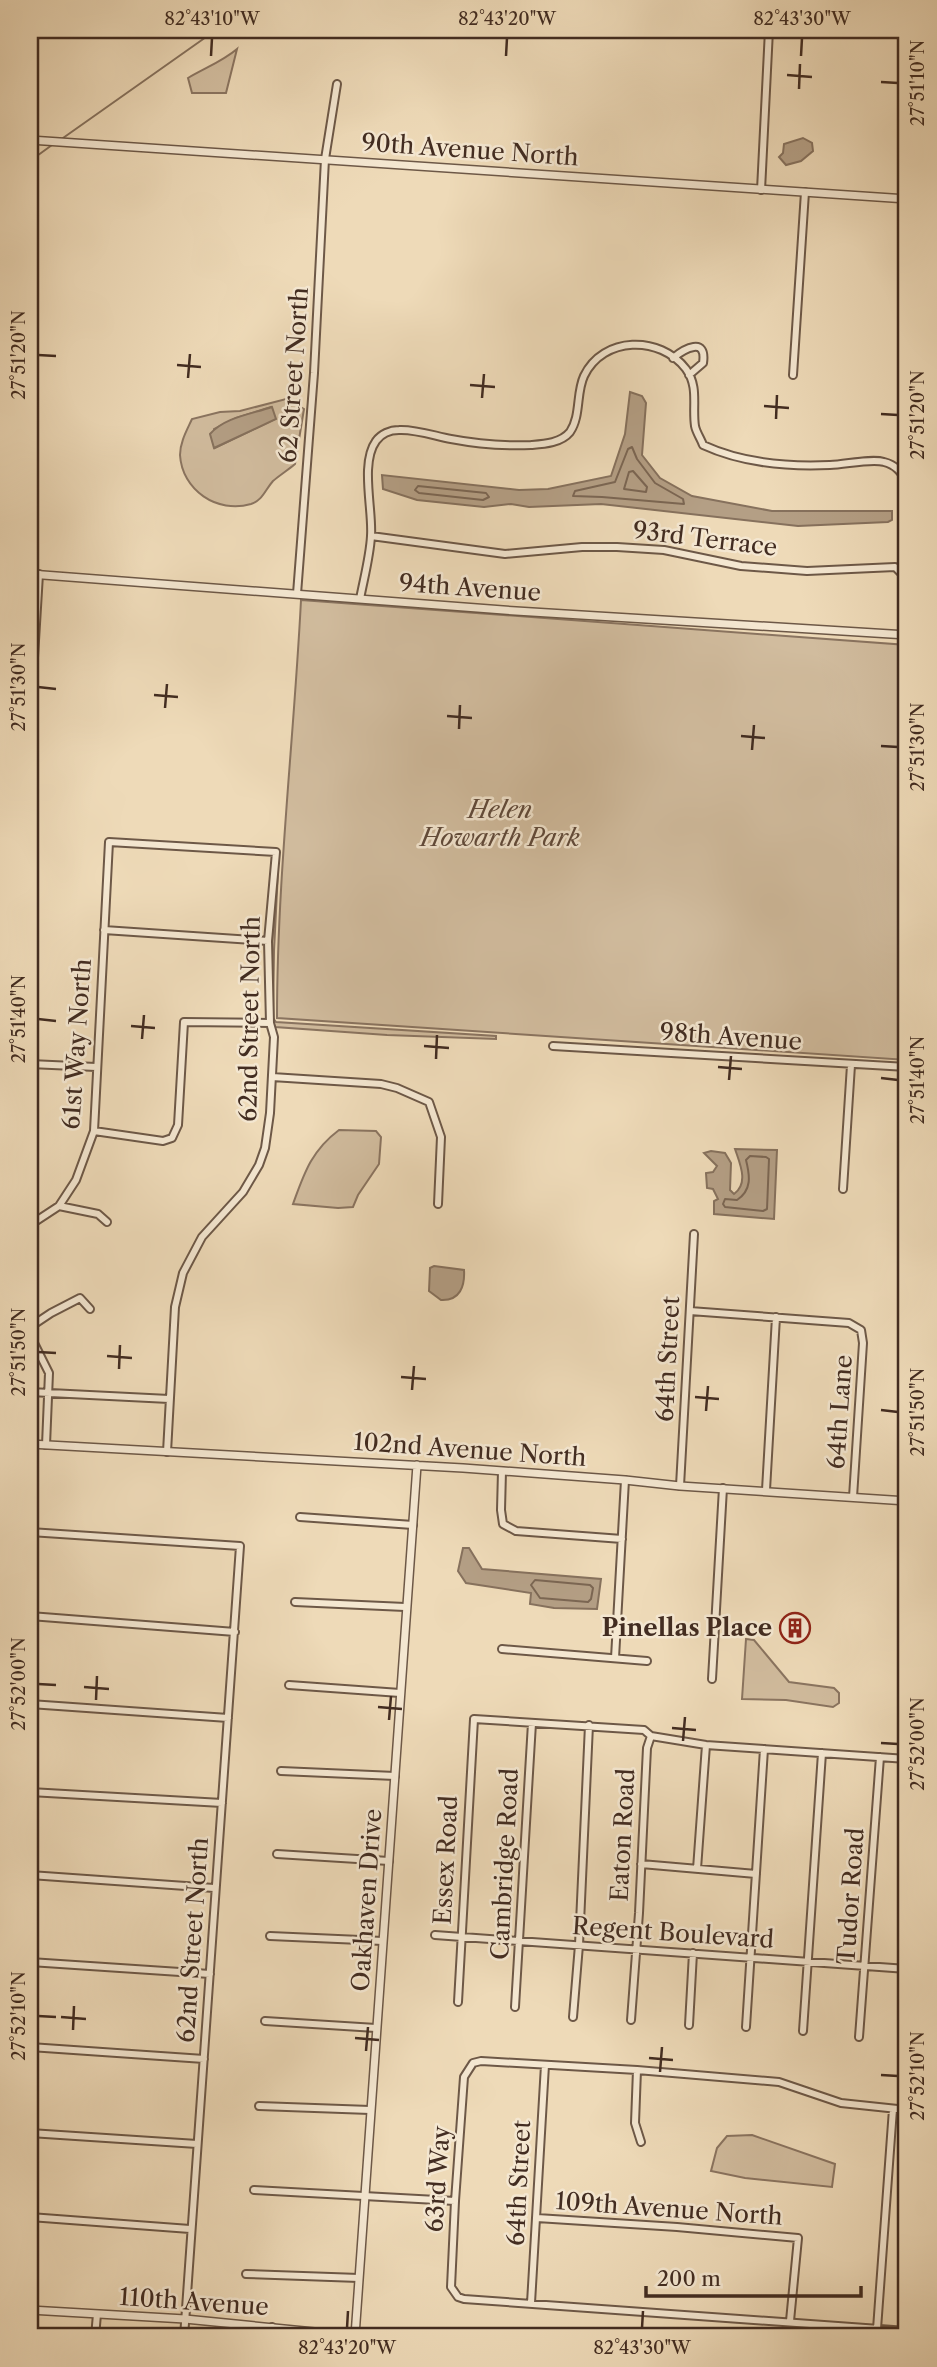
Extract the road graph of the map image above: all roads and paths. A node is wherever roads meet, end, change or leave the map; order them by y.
1 (769, 30) edge
2 (337, 84) dead end
3 (31, 140) edge
4 (325, 159) junction
5 (761, 190) junction
6 (805, 191) junction
7 (907, 199) edge
8 (673, 358) junction
9 (689, 375) junction
10 (793, 375) dead end
11 (907, 482) edge
12 (371, 536) junction
13 (907, 545) edge
14 (30, 574) edge
15 (39, 575) junction
16 (905, 577) junction
17 (297, 594) junction
18 (360, 598) junction
19 (905, 635) edge
20 (30, 724) edge
21 (276, 852) joint
22 (104, 930) junction
23 (268, 941) junction
24 (270, 1023) junction
25 (553, 1046) dead end
26 (30, 1064) edge
27 (850, 1065) junction
28 (96, 1067) junction
29 (907, 1068) edge
30 (272, 1077) junction
31 (94, 1130) junction
32 (843, 1189) dead end
33 (438, 1203) dead end
34 (59, 1206) junction
35 (107, 1222) dead end
36 (30, 1225) edge
37 (694, 1234) dead end
38 (90, 1309) dead end
39 (690, 1311) junction
40 (776, 1317) junction
41 (30, 1327) edge
42 (30, 1335) edge
43 (30, 1392) edge
44 (48, 1393) junction
45 (169, 1399) junction
46 (30, 1444) edge
47 (46, 1445) junction
48 (167, 1452) junction
49 (417, 1465) junction
50 (502, 1471) junction
51 (625, 1480) junction
52 (680, 1486) junction
53 (723, 1488) junction
54 (766, 1490) junction
55 (853, 1497) junction
56 (907, 1501) edge
57 (300, 1517) dead end
58 (413, 1525) junction
59 (30, 1532) edge
60 (622, 1539) junction
61 (295, 1602) dead end
62 (405, 1607) junction
63 (30, 1616) edge
64 (235, 1632) junction
65 (502, 1648) dead end
66 (615, 1658) junction
67 (647, 1661) dead end
68 (712, 1679) dead end
69 (289, 1685) dead end
70 (400, 1693) junction
71 (30, 1703) edge
72 (228, 1718) junction
73 (532, 1723) junction
74 (589, 1726) junction
75 (651, 1736) junction
76 (706, 1745) junction
77 (765, 1749) junction
78 (822, 1753) junction
79 (880, 1757) junction
80 (907, 1759) edge
81 (281, 1771) dead end
82 (395, 1776) junction
83 (30, 1792) edge
84 (222, 1803) junction
85 (277, 1854) dead end
86 (389, 1861) junction
87 (641, 1864) junction
88 (697, 1869) junction
89 (756, 1874) junction
90 (30, 1875) edge
91 (214, 1888) junction
92 (435, 1935) dead end
93 (270, 1936) dead end
94 (461, 1937) junction
95 (383, 1941) junction
96 (520, 1941) junction
97 (579, 1945) junction
98 (635, 1951) junction
99 (693, 1953) junction
100 (751, 1957) junction
101 (30, 1962) edge
102 (808, 1962) junction
103 (865, 1967) junction
104 (907, 1969) edge
105 (210, 1974) junction
106 (458, 2002) dead end
107 (515, 2007) dead end
108 (573, 2017) dead end
109 (631, 2020) dead end
110 (265, 2021) dead end
111 (688, 2025) dead end
112 (746, 2027) dead end
113 (376, 2028) junction
114 (803, 2031) dead end
115 (859, 2037) dead end
116 (30, 2047) edge
117 (204, 2059) junction
118 (545, 2065) junction
119 (638, 2070) junction
120 (259, 2106) dead end
121 (892, 2109) junction
122 (370, 2110) junction
123 (907, 2110) edge
124 (30, 2133) edge
125 (641, 2142) dead end
126 (197, 2144) junction
127 (254, 2190) dead end
128 (365, 2197) junction
129 (455, 2201) junction
130 (30, 2217) edge
131 (537, 2218) junction
132 (190, 2228) junction
133 (246, 2274) dead end
134 (359, 2278) junction
135 (531, 2303) junction
136 (30, 2310) edge
137 (97, 2314) junction
138 (185, 2319) junction
139 (790, 2321) junction
140 (272, 2327) junction
141 (877, 2329) junction
142 (907, 2331) edge
143 (95, 2337) edge
144 (184, 2337) edge
145 (271, 2337) edge
146 (356, 2337) edge

1 - 5 street
2 - 4 street
3 - 4 street, 90th Avenue North
4 - 5 street, 90th Avenue North
4 - 17 street, 62 Street North
5 - 6 street, 90th Avenue North
6 - 7 street, 90th Avenue North
6 - 10 street
8 - 9 street
8 - 9 street
8 - 12 street
9 - 11 street
12 - 16 street, 93rd Terrace
12 - 18 street
13 - 16 street
14 - 15 street, 94th Avenue
15 - 17 street, 94th Avenue
15 - 20 street
16 - 19 street
17 - 18 street, 94th Avenue
18 - 19 street, 94th Avenue
21 - 22 street, 61st Way North
21 - 23 street, 62nd Street North
22 - 23 street
22 - 28 street, 61st Way North
23 - 24 street, 62nd Street North
24 - 30 street, 62nd Street North
24 - 31 street
25 - 27 street, 98th Avenue
26 - 28 street
27 - 29 street, 98th Avenue
27 - 32 street
28 - 31 street, 61st Way North
30 - 33 street
30 - 45 street, 62nd Street North
31 - 34 street, 61st Way North
34 - 35 street
34 - 36 street, 61st Way North
37 - 39 street, 64th Street
38 - 41 street
39 - 40 street
39 - 52 street, 64th Street
40 - 54 street
40 - 55 street, 64th Lane
42 - 44 street
43 - 44 street
44 - 45 street
44 - 47 street
45 - 48 street, 62nd Street North
46 - 47 street, 102nd Avenue North
47 - 48 street, 102nd Avenue North
48 - 49 street, 102nd Avenue North
49 - 50 street, 102nd Avenue North
49 - 58 street, Oakhaven Drive
50 - 51 street, 102nd Avenue North
50 - 60 street
51 - 52 street, 102nd Avenue North
51 - 60 street
52 - 53 street, 102nd Avenue North
53 - 54 street, 102nd Avenue North
53 - 68 street
54 - 55 street, 102nd Avenue North
55 - 56 street, 102nd Avenue North
57 - 58 street
58 - 62 street, Oakhaven Drive
59 - 64 street, 62nd Street North
60 - 66 street
61 - 62 street
62 - 70 street, Oakhaven Drive
63 - 64 street
64 - 72 street, 62nd Street North
65 - 66 street
66 - 67 street
69 - 70 street
70 - 82 street, Oakhaven Drive
71 - 72 street
72 - 84 street, 62nd Street North
73 - 74 street
73 - 94 street, Essex Road
73 - 96 street, Cambridge Road
74 - 75 street
74 - 97 street
75 - 76 street
75 - 87 street, Eaton Road
76 - 77 street
76 - 88 street
77 - 78 street
77 - 89 street
78 - 79 street
78 - 102 street
79 - 80 street
79 - 103 street, Tudor Road
81 - 82 street
82 - 86 street, Oakhaven Drive
83 - 84 street
84 - 91 street, 62nd Street North
85 - 86 street
86 - 95 street, Oakhaven Drive
87 - 88 street
87 - 98 street, Eaton Road
88 - 89 street
89 - 100 street
90 - 91 street
91 - 105 street, 62nd Street North
92 - 94 street, Regent Boulevard
93 - 95 street
94 - 96 street, Regent Boulevard
94 - 106 street, Essex Road
95 - 113 street, Oakhaven Drive
96 - 97 street, Regent Boulevard
96 - 107 street, Cambridge Road
97 - 98 street, Regent Boulevard
97 - 108 street
98 - 99 street, Regent Boulevard
98 - 109 street, Eaton Road
99 - 100 street, Regent Boulevard
99 - 111 street
100 - 102 street, Regent Boulevard
100 - 112 street
101 - 105 street
102 - 103 street, Regent Boulevard
102 - 114 street
103 - 104 street, Regent Boulevard
103 - 115 street, Tudor Road
105 - 117 street, 62nd Street North
110 - 113 street
113 - 122 street, Oakhaven Drive
116 - 117 street
117 - 126 street, 62nd Street North
118 - 119 street
118 - 129 street, 63rd Way
118 - 131 street, 64th Street
119 - 121 street
119 - 125 street
120 - 122 street
121 - 123 street
121 - 141 street
122 - 128 street, Oakhaven Drive
124 - 126 street
126 - 132 street, 62nd Street North
127 - 128 street
128 - 129 street
128 - 134 street, Oakhaven Drive
129 - 135 street, 63rd Way
130 - 132 street
131 - 135 street, 64th Street
131 - 139 street, 109th Avenue North
132 - 138 street, 62nd Street North
133 - 134 street
134 - 146 street, Oakhaven Drive
135 - 139 street
136 - 137 street, 110th Avenue
137 - 138 street, 110th Avenue
137 - 143 street
138 - 140 street, 110th Avenue
138 - 144 street, 62nd Street North
139 - 141 street
140 - 145 street
140 - 146 street, 110th Avenue
141 - 142 street

